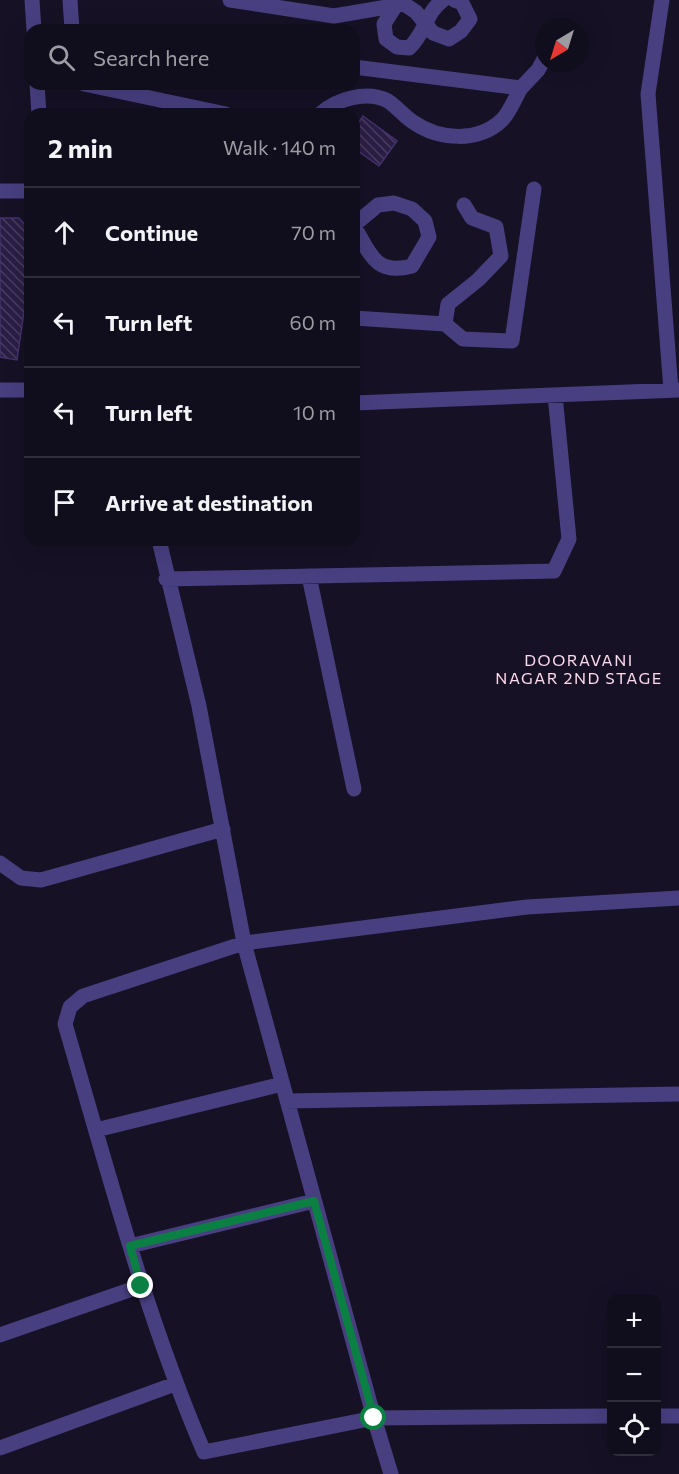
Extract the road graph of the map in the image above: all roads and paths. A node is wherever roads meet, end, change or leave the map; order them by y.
1 (32, 0) edge
2 (70, 0) edge
3 (230, 0) edge
4 (443, 0) edge
5 (454, 0) edge
6 (663, 0) edge
7 (387, 4) edge
8 (427, 23) junction
9 (34, 24) edge
10 (72, 24) edge
11 (360, 68) edge
12 (536, 72) edge
13 (521, 88) junction
14 (37, 90) edge
15 (112, 90) edge
16 (39, 108) edge
17 (198, 108) edge
18 (326, 108) edge
19 (534, 189) dead end
20 (0, 191) edge
21 (24, 191) edge
22 (464, 205) dead end
23 (360, 221) edge
24 (360, 238) edge
25 (360, 318) edge
26 (445, 324) junction
27 (0, 390) edge
28 (24, 390) edge
29 (675, 390) edge
30 (555, 395) junction
31 (360, 403) edge
32 (160, 546) edge
33 (309, 576) junction
34 (166, 579) junction
35 (354, 789) dead end
36 (223, 829) junction
37 (0, 863) edge
38 (679, 898) edge
39 (244, 943) junction
40 (282, 1084) junction
41 (679, 1094) edge
42 (287, 1101) junction
43 (96, 1130) junction
44 (314, 1201) junction
45 (130, 1246) junction
46 (141, 1286) junction
47 (0, 1335) edge
48 (175, 1384) junction
49 (607, 1416) edge
50 (661, 1416) edge
51 (679, 1416) edge
52 (374, 1418) junction
53 (0, 1448) edge
54 (392, 1474) edge

1 - 9 street
2 - 10 street
3 - 7 street
4 - 8 street
5 - 8 street
6 - 29 street
7 - 8 street
7 - 8 street
11 - 13 street
12 - 13 street
13 - 18 street
14 - 16 street
15 - 17 street
19 - 26 street
20 - 21 street
22 - 26 street
23 - 24 street
25 - 26 street
27 - 28 street
29 - 30 street
30 - 31 street
30 - 33 street
32 - 34 street
33 - 34 street
33 - 35 street
34 - 36 street
36 - 37 street
36 - 39 street
38 - 39 street
39 - 40 street
39 - 43 street
40 - 42 street
40 - 43 street
41 - 42 street
42 - 44 street
43 - 45 street
44 - 45 street
44 - 52 street
45 - 46 street
46 - 47 street
46 - 48 street
48 - 52 street
48 - 53 street
49 - 52 street
50 - 51 street
52 - 54 street

